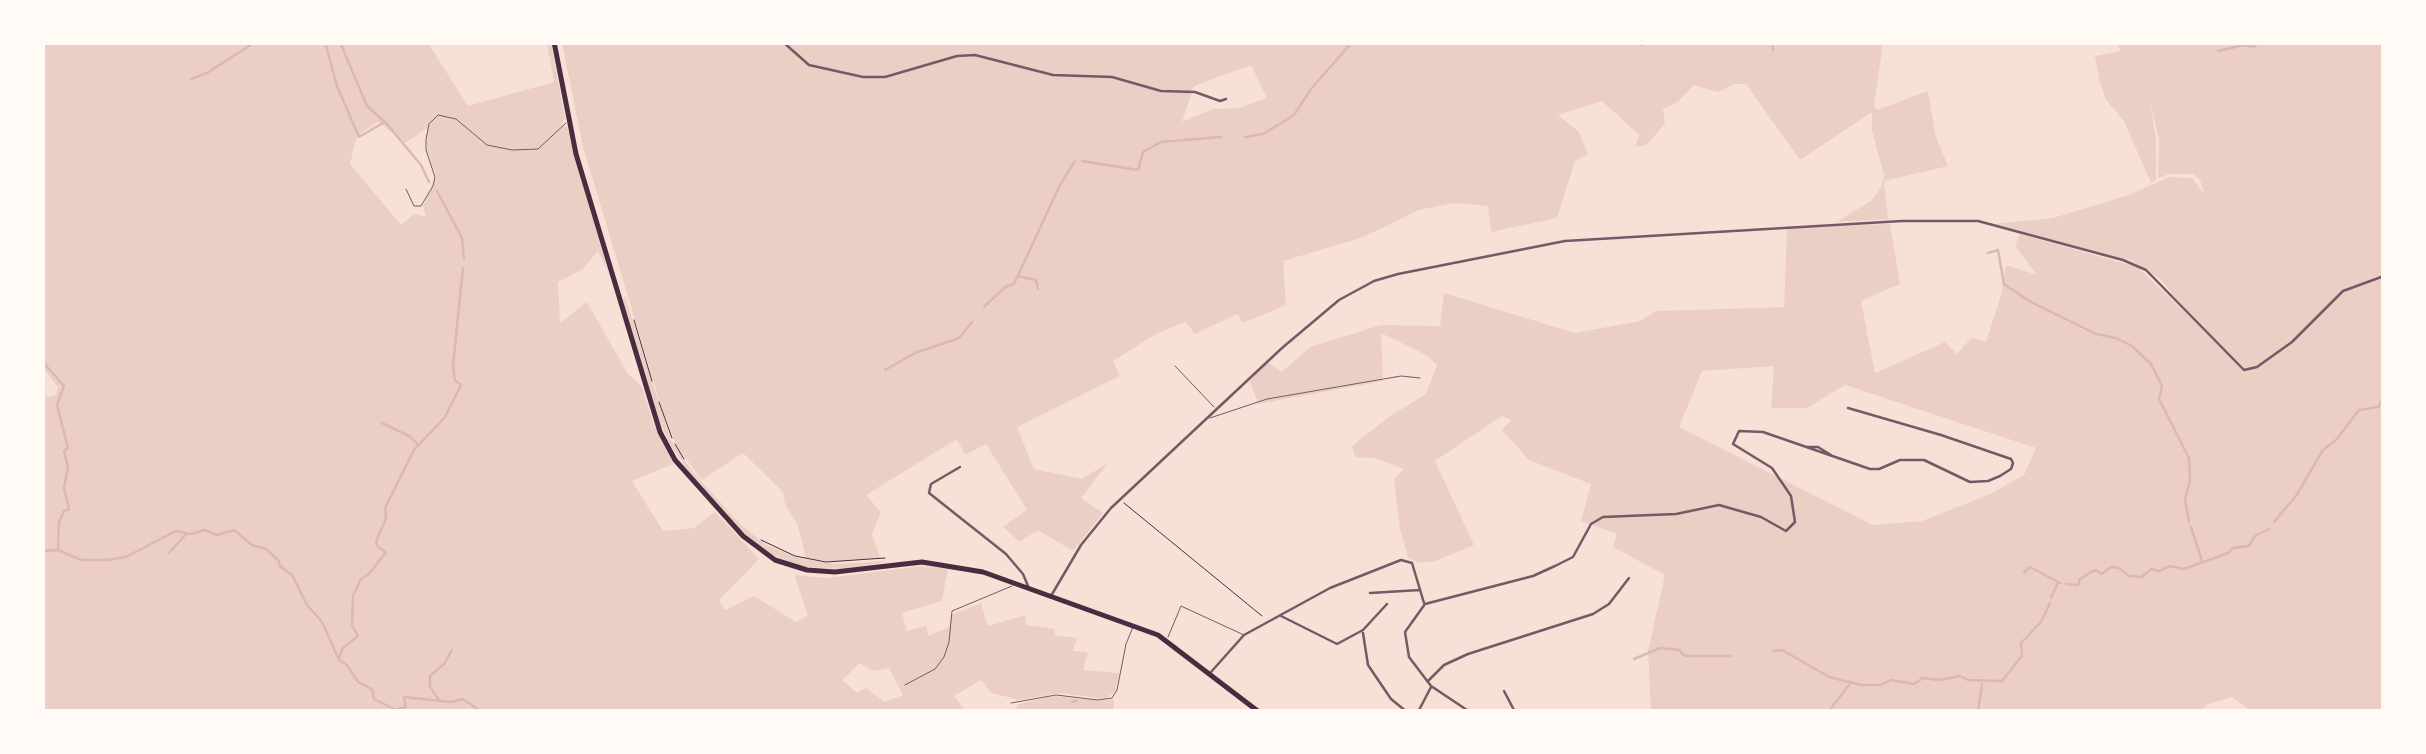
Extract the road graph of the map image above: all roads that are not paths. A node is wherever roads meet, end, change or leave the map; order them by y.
1 (554, 42) edge
2 (783, 42) edge
3 (1226, 98) dead end
4 (568, 121) junction
5 (406, 189) dead end
6 (2384, 276) edge
7 (1175, 366) dead end
8 (1420, 378) dead end
9 (1848, 408) dead end
10 (1216, 410) junction
11 (1206, 419) junction
12 (960, 467) dead end
13 (1629, 578) dead end
14 (1016, 584) junction
15 (1027, 588) junction
16 (1422, 590) junction
17 (1370, 593) dead end
18 (1051, 596) junction
19 (1387, 604) dead end
20 (1425, 604) junction
21 (1279, 616) junction
22 (1134, 625) junction
23 (1363, 631) junction
24 (1244, 635) junction
25 (1167, 640) junction
26 (1211, 673) junction
27 (1427, 682) junction
28 (905, 685) dead end
29 (1432, 686) junction
30 (1504, 691) dead end
31 (1011, 703) dead end
32 (1259, 712) edge
33 (1406, 712) edge
34 (1418, 712) edge
35 (1470, 712) edge
36 (1515, 712) edge

1 - 4 main road
2 - 3 street
4 - 5 lane
4 - 14 main road
6 - 10 street
7 - 10 lane
8 - 11 lane
9 - 20 street
10 - 11 street
11 - 18 street
12 - 15 street
13 - 27 street
14 - 15 main road
14 - 28 lane
15 - 18 main road
16 - 17 street
16 - 20 street
16 - 21 street
18 - 22 main road
19 - 23 street
20 - 27 street
21 - 23 street
21 - 24 street
22 - 25 main road
22 - 31 lane
23 - 33 street
24 - 25 lane
24 - 26 street
25 - 26 main road
26 - 32 main road
27 - 29 street
29 - 34 street
29 - 35 street
30 - 36 street

